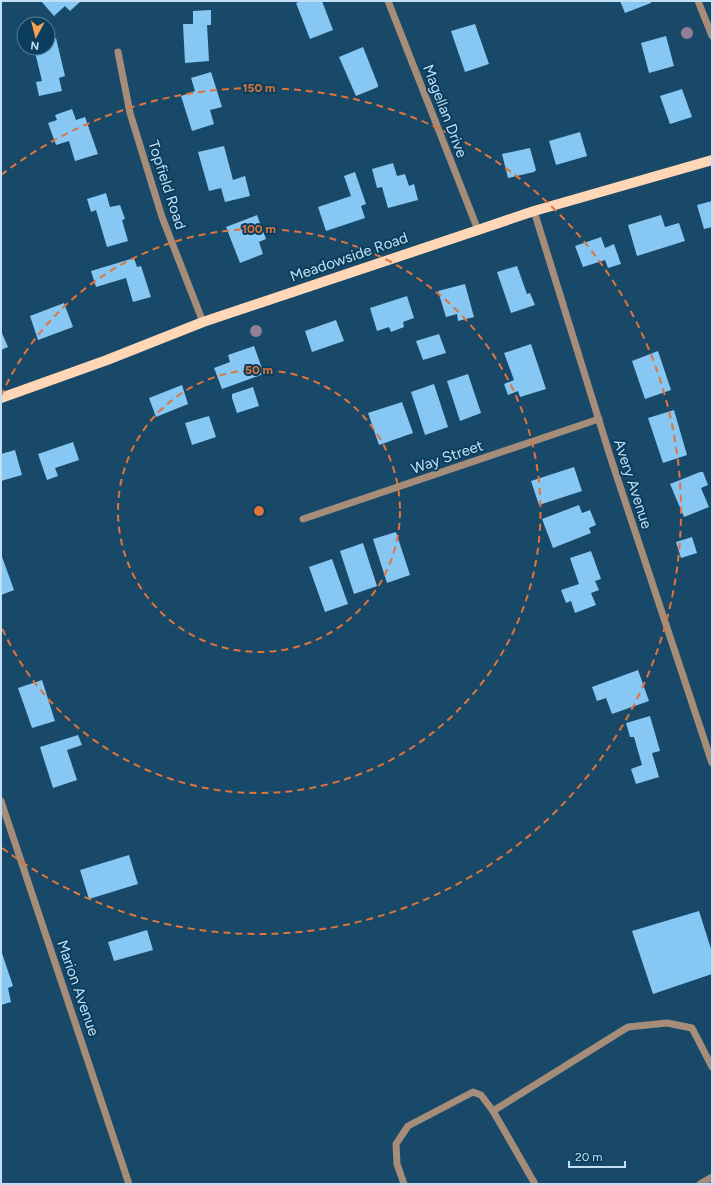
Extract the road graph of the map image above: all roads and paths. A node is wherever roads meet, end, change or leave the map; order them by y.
1 (388, 1) edge
2 (698, 1) edge
3 (712, 36) edge
4 (118, 52) dead end
5 (712, 160) edge
6 (534, 212) junction
7 (478, 230) junction
8 (203, 322) junction
9 (1, 398) edge
10 (599, 419) junction
11 (303, 519) dead end
12 (712, 740) edge
13 (707, 747) junction
14 (712, 763) edge
15 (1, 801) edge
16 (712, 1067) edge
17 (493, 1111) junction
18 (712, 1177) edge
19 (130, 1184) edge
20 (404, 1184) edge
21 (535, 1184) edge
22 (700, 1184) edge

1 - 7 street, Magellan Drive
2 - 3 street
4 - 8 street, Topfield Road
5 - 6 main road, Meadowside Road
6 - 7 main road, Meadowside Road
6 - 10 street, Avery Avenue
7 - 8 main road, Meadowside Road
8 - 9 main road, Meadowside Road
10 - 11 street, Way Street
10 - 13 street, Avery Avenue
12 - 13 street
13 - 14 street, Avery Avenue
15 - 19 street, Marion Avenue
16 - 17 street
17 - 20 street
17 - 21 street
18 - 22 street

